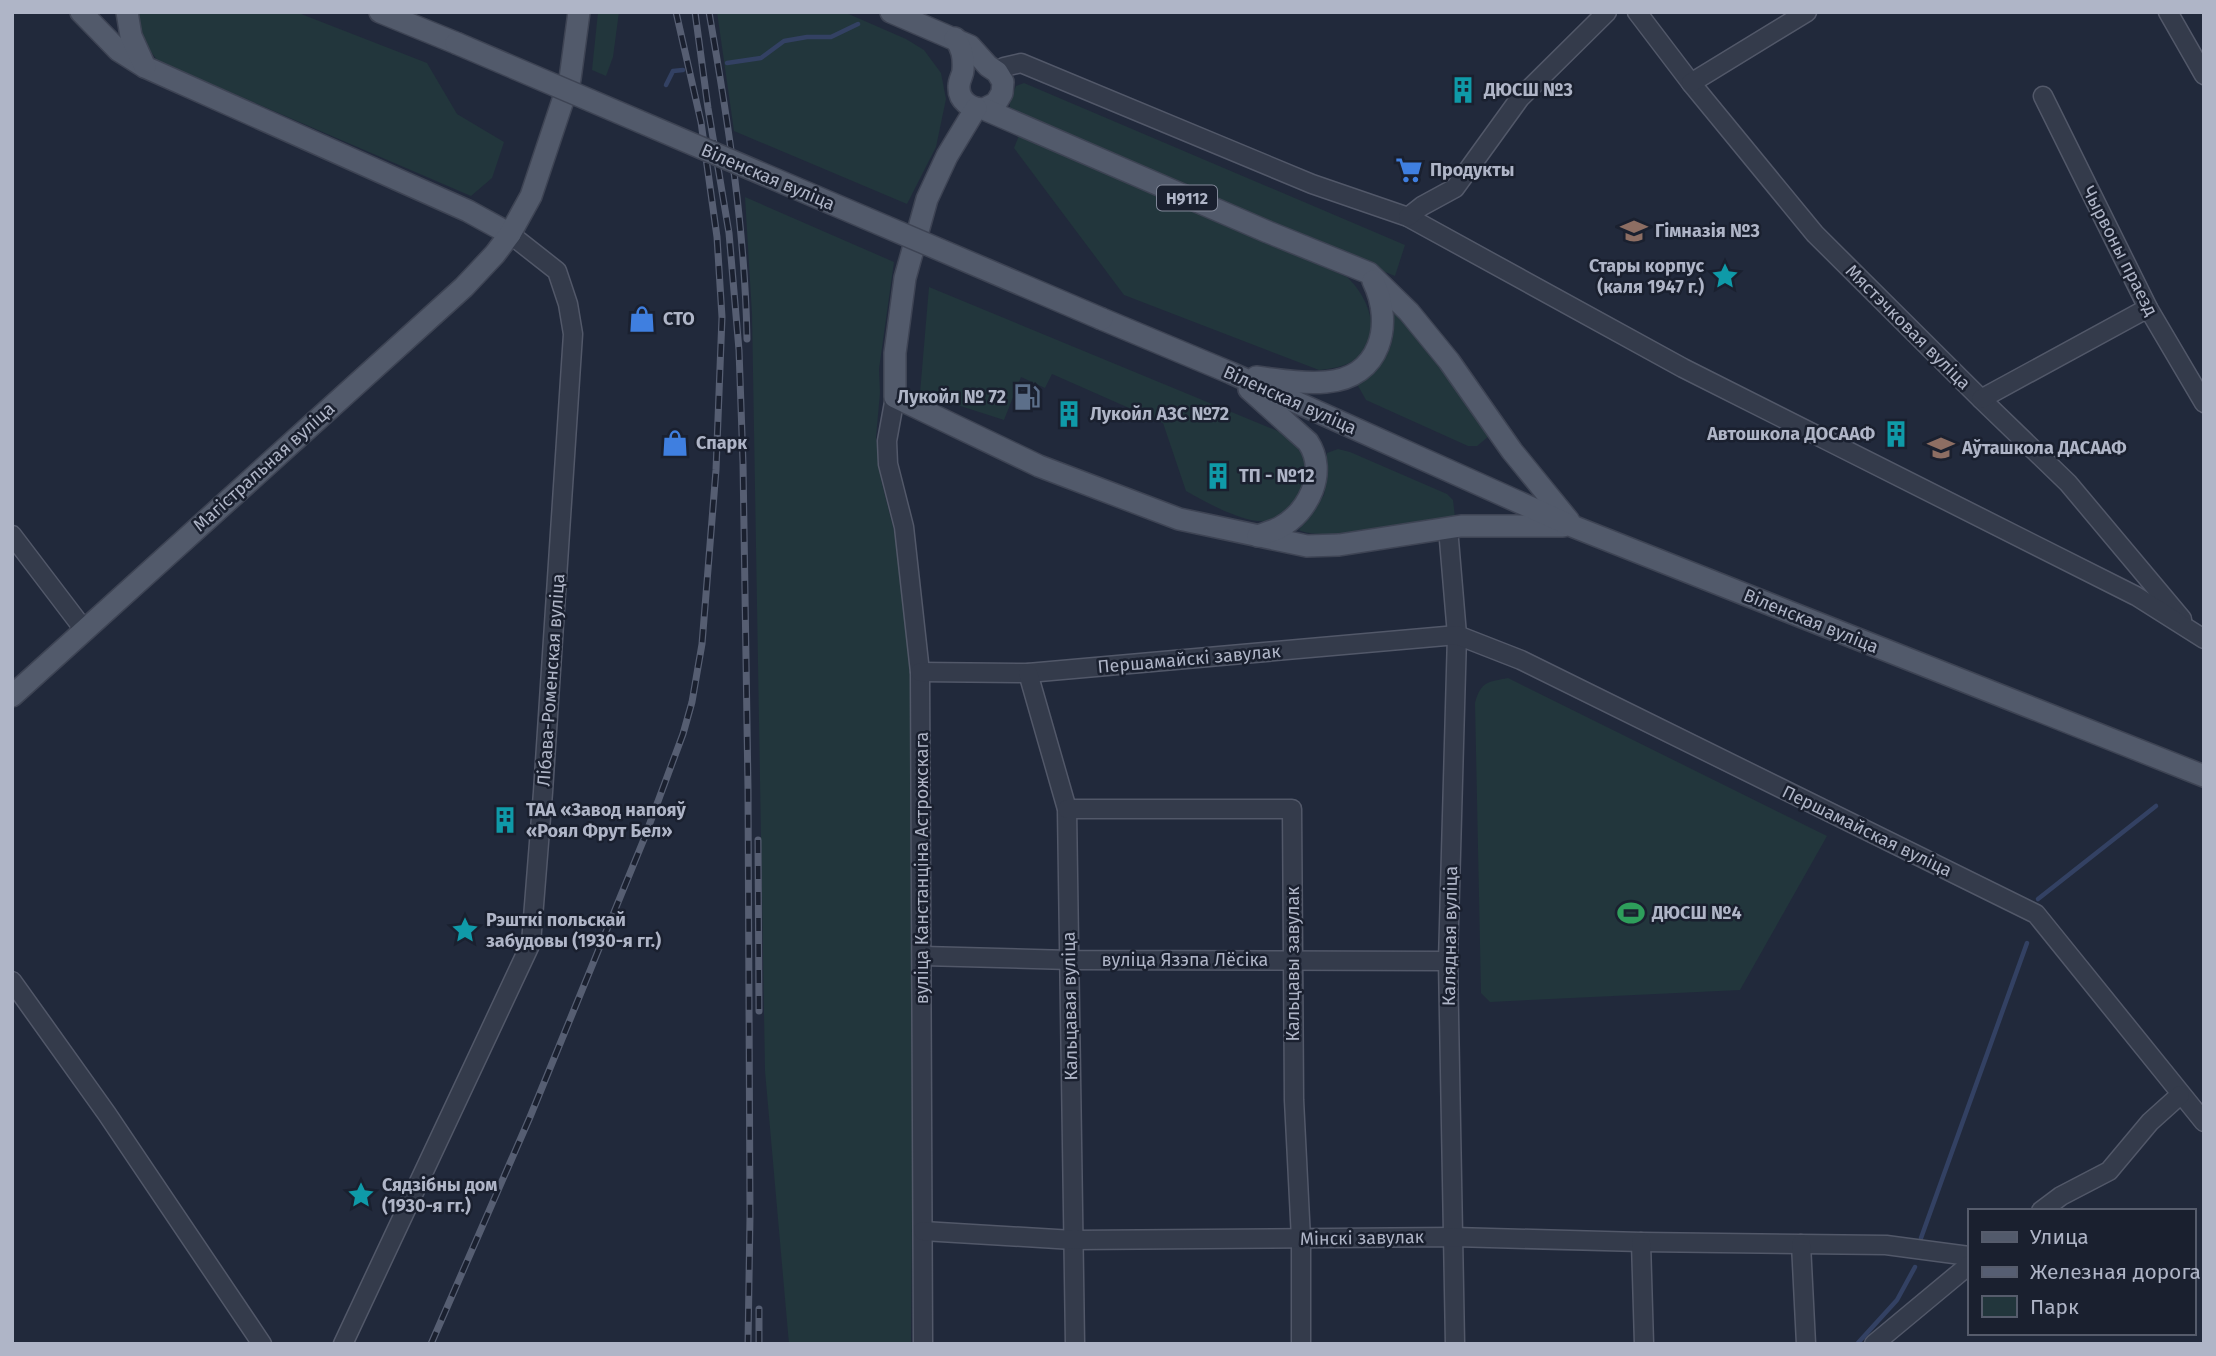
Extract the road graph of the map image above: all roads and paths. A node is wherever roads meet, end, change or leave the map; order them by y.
1 (81, 12) edge
2 (127, 12) edge
3 (380, 12) edge
4 (579, 12) edge
5 (891, 12) edge
6 (1607, 12) edge
7 (1637, 12) edge
8 (1807, 12) edge
9 (2168, 12) edge
10 (962, 42) junction
11 (145, 68) junction
12 (993, 69) junction
13 (963, 73) junction
14 (2204, 75) edge
15 (1691, 83) junction
16 (2043, 96) dead end
17 (984, 110) junction
18 (1408, 218) junction
19 (510, 234) junction
20 (1369, 273) junction
21 (2148, 308) junction
22 (1231, 373) junction
23 (894, 397) junction
24 (1981, 399) junction
25 (2204, 403) edge
26 (1572, 526) junction
27 (1448, 528) junction
28 (12, 535) edge
29 (1258, 536) junction
30 (2150, 579) junction
31 (2136, 596) junction
32 (85, 631) junction
33 (1457, 635) junction
34 (2197, 635) edge
35 (920, 672) junction
36 (1028, 673) junction
37 (12, 696) edge
38 (2204, 776) edge
39 (1067, 809) junction
40 (923, 956) junction
41 (1070, 960) junction
42 (1294, 960) junction
43 (1448, 961) junction
44 (12, 981) edge
45 (2180, 1095) junction
46 (2204, 1122) edge
47 (2044, 1209) edge
48 (923, 1231) junction
49 (1454, 1237) junction
50 (1301, 1239) junction
51 (1073, 1240) junction
52 (1641, 1242) junction
53 (1801, 1244) junction
54 (1968, 1256) edge
55 (1968, 1266) edge
56 (262, 1344) edge
57 (343, 1344) edge
58 (923, 1344) edge
59 (1075, 1344) edge
60 (1301, 1344) edge
61 (1455, 1344) edge
62 (1644, 1344) edge
63 (1806, 1344) edge
64 (1874, 1344) edge

1 - 11 main road
2 - 11 main road
3 - 22 main road, Віленская вуліца, bridge
4 - 19 main road
5 - 10 main road
6 - 18 street
7 - 15 street, Мястэчковая вуліца
8 - 15 street
9 - 14 street
10 - 12 main road
10 - 13 main road
11 - 19 main road
12 - 13 main road
12 - 17 main road
12 - 18 street
13 - 17 main road
15 - 24 street, Мястэчковая вуліца
16 - 21 street, Чырвоны праезд
17 - 20 main road, Н9112
17 - 23 main road
18 - 31 street
19 - 32 main road, Магістральная вуліца
19 - 57 street, Лібава-Роменская вуліца
20 - 22 main road
20 - 26 main road, Н9112
21 - 24 street
21 - 25 street, Чырвоны праезд
22 - 26 main road, Віленская вуліца
22 - 29 main road
23 - 29 main road
23 - 35 street, вуліца Канстанціна Астрожскага
24 - 30 street, Мястэчковая вуліца
26 - 27 main road
26 - 38 main road, Віленская вуліца
27 - 29 main road
27 - 33 street, Калядная вуліца
28 - 32 street
30 - 31 street
30 - 34 street, Мястэчковая вуліца
31 - 34 street
32 - 37 main road, Магістральная вуліца
33 - 36 street, Першамайскі завулак
33 - 43 street, Калядная вуліца
33 - 45 street, Першамайская вуліца
35 - 36 street, Першамайскі завулак
35 - 40 street, вуліца Канстанціна Астрожскага
36 - 39 street, Кальцавая вуліца
39 - 41 street, Кальцавая вуліца
39 - 42 street, Кальцавы завулак
40 - 41 street, вуліца Язэпа Лёсіка
40 - 48 street, вуліца Канстанціна Астрожскага
41 - 42 street, вуліца Язэпа Лёсіка
41 - 51 street, Кальцавая вуліца
42 - 43 street, вуліца Язэпа Лёсіка
42 - 50 street, Кальцавы завулак
43 - 49 street, Калядная вуліца
44 - 56 street
45 - 46 street, Першамайская вуліца
45 - 47 street
48 - 51 street, Мінскі завулак
48 - 58 street, вуліца Канстанціна Астрожскага
49 - 50 street, Мінскі завулак
49 - 52 street, Мінскі завулак
49 - 61 street, Калядная вуліца
50 - 51 street, Мінскі завулак
50 - 60 street, Кальцавы завулак
51 - 59 street, Кальцавая вуліца
52 - 53 street, Мінскі завулак
52 - 62 street
53 - 54 street, Мінскі завулак
53 - 63 street
55 - 64 street

